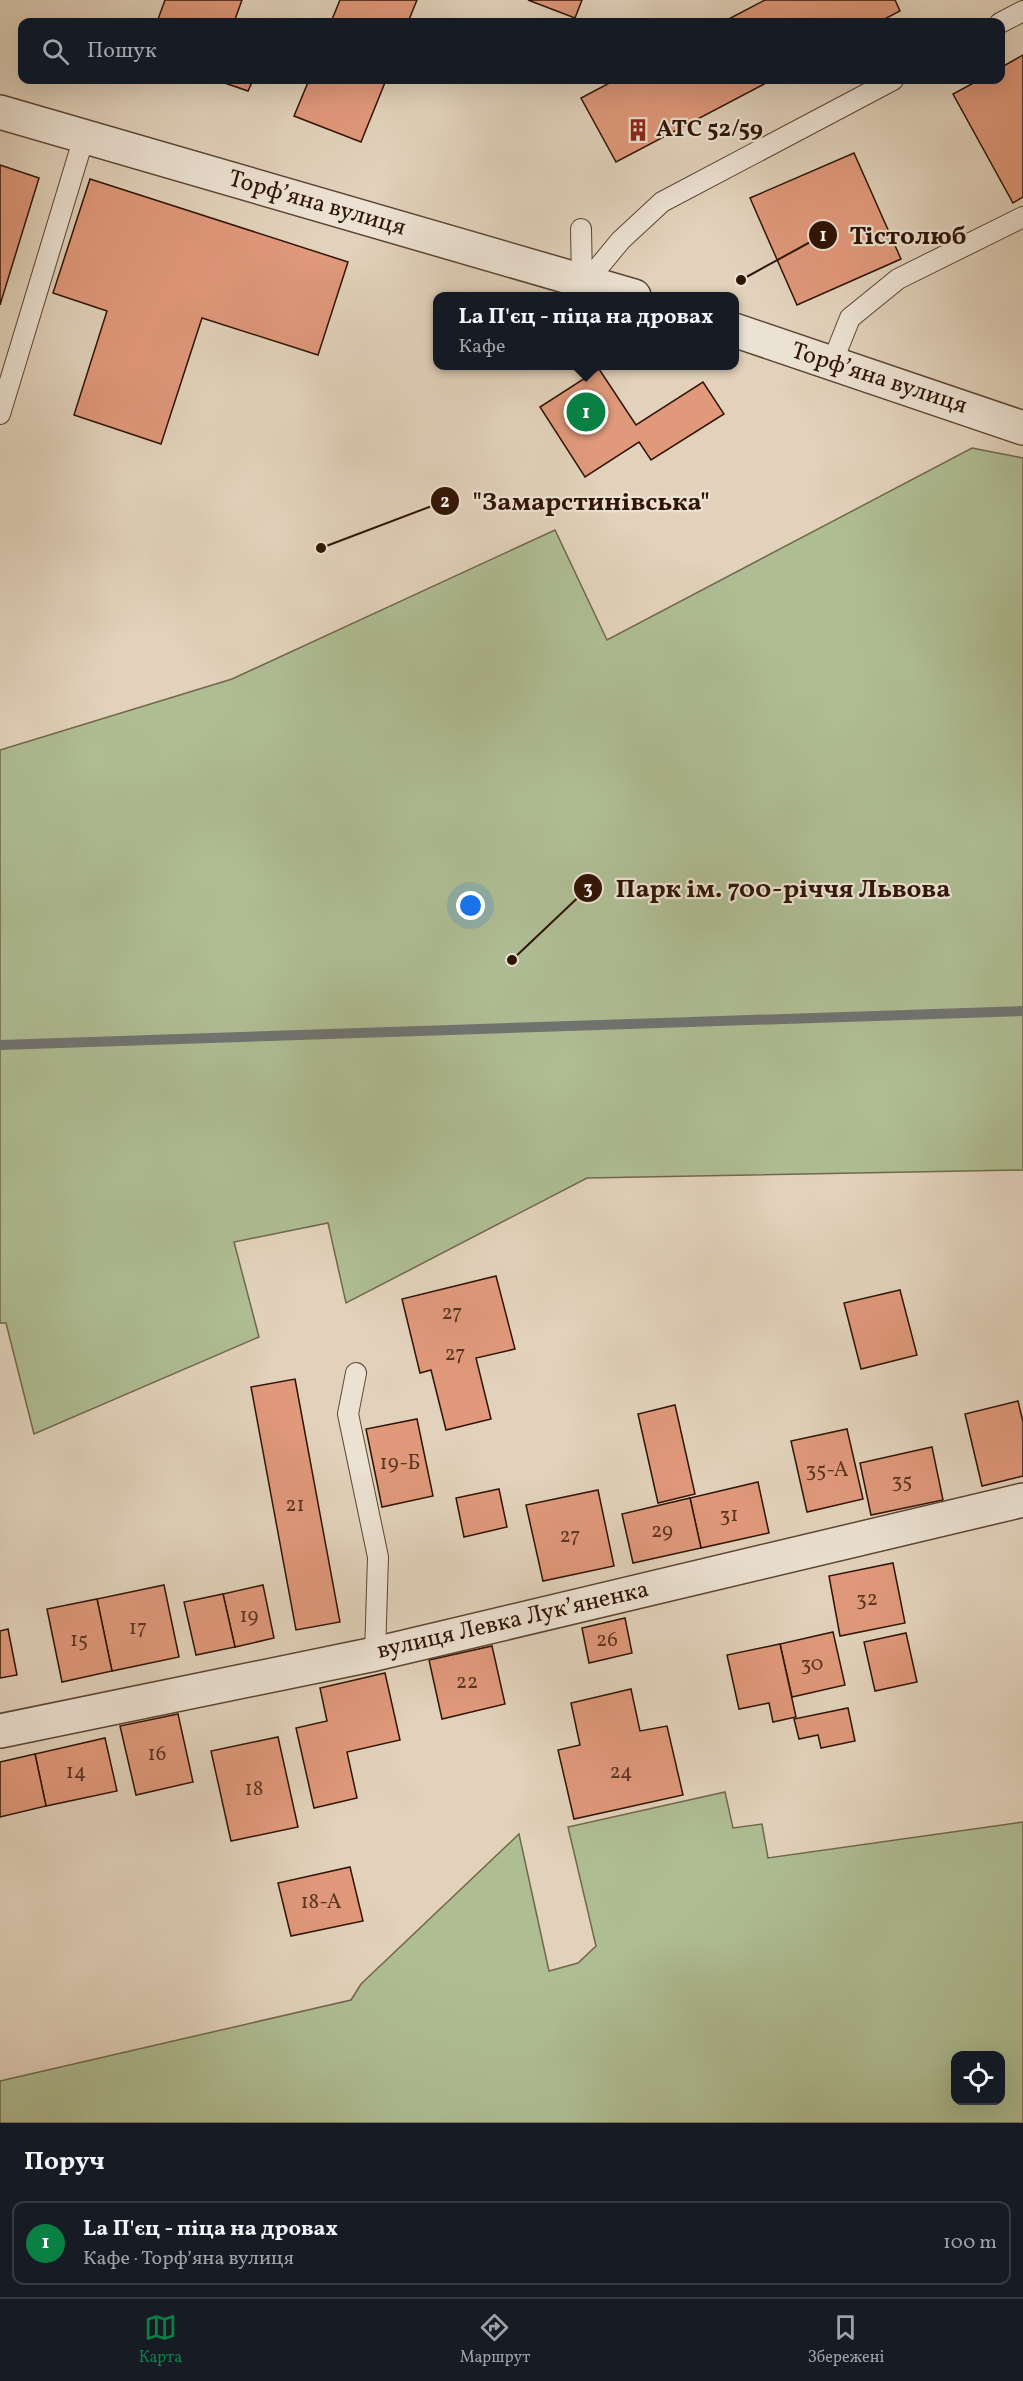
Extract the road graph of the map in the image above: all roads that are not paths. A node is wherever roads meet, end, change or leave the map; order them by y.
1 (1017, 0) edge
2 (1023, 10) edge
3 (1005, 20) edge
4 (885, 84) edge
5 (0, 112) edge
6 (84, 137) junction
7 (1023, 217) edge
8 (581, 229) dead end
9 (584, 280) junction
10 (619, 292) edge
11 (739, 331) edge
12 (832, 363) junction
13 (0, 414) edge
14 (1023, 428) edge
15 (356, 1373) dead end
16 (1023, 1500) edge
17 (375, 1654) junction
18 (0, 1731) edge

1 - 2 lane
2 - 3 lane
4 - 9 lane
5 - 6 street, Торфʼяна вулиця
6 - 9 street, Торфʼяна вулиця
6 - 13 lane
7 - 12 lane
8 - 9 lane
9 - 10 street, Торфʼяна вулиця
11 - 12 street, Торфʼяна вулиця
12 - 14 street, Торфʼяна вулиця
15 - 17 lane
16 - 17 street, вулиця Левка Лукʼяненка
17 - 18 street, вулиця Левка Лукʼяненка

